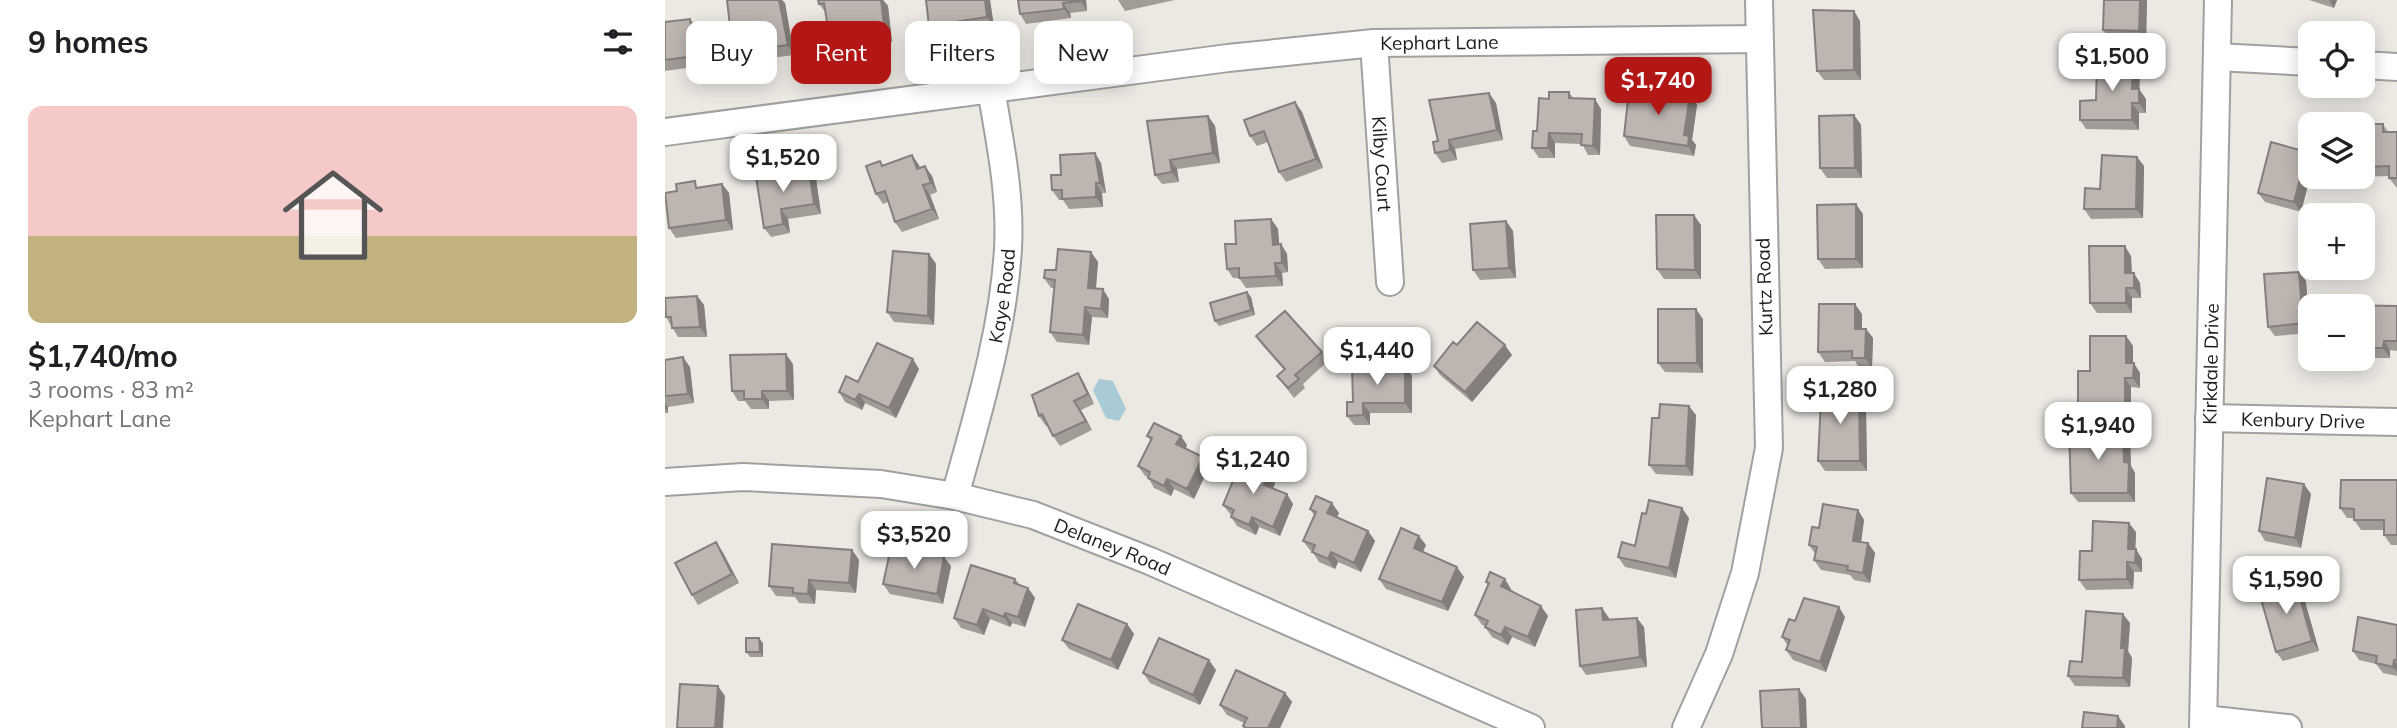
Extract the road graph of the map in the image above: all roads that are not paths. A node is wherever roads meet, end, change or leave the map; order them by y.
1 (1759, 0) edge
2 (2218, 0) edge
3 (1759, 39) junction
4 (1374, 43) junction
5 (2217, 57) junction
6 (2298, 61) edge
7 (2375, 66) edge
8 (2397, 67) edge
9 (991, 89) junction
10 (665, 132) edge
11 (1390, 282) dead end
12 (2209, 418) junction
13 (2397, 422) edge
14 (665, 482) edge
15 (955, 496) junction
16 (2204, 724) edge
17 (1531, 728) edge
18 (1686, 728) edge
19 (2288, 728) edge

1 - 3 street, Kurtz Road
2 - 5 street, Kirkdale Drive
3 - 4 street, Kephart Lane
3 - 18 street, Kurtz Road
4 - 9 street, Kephart Lane
4 - 11 street, Kilby Court
5 - 6 street
5 - 12 street, Kirkdale Drive
7 - 8 street
9 - 10 street, Kephart Lane
9 - 15 street, Kaye Road
12 - 13 street, Kenbury Drive
12 - 16 street, Kirkdale Drive
14 - 15 street, Delaney Road
15 - 17 street, Delaney Road
16 - 19 street

